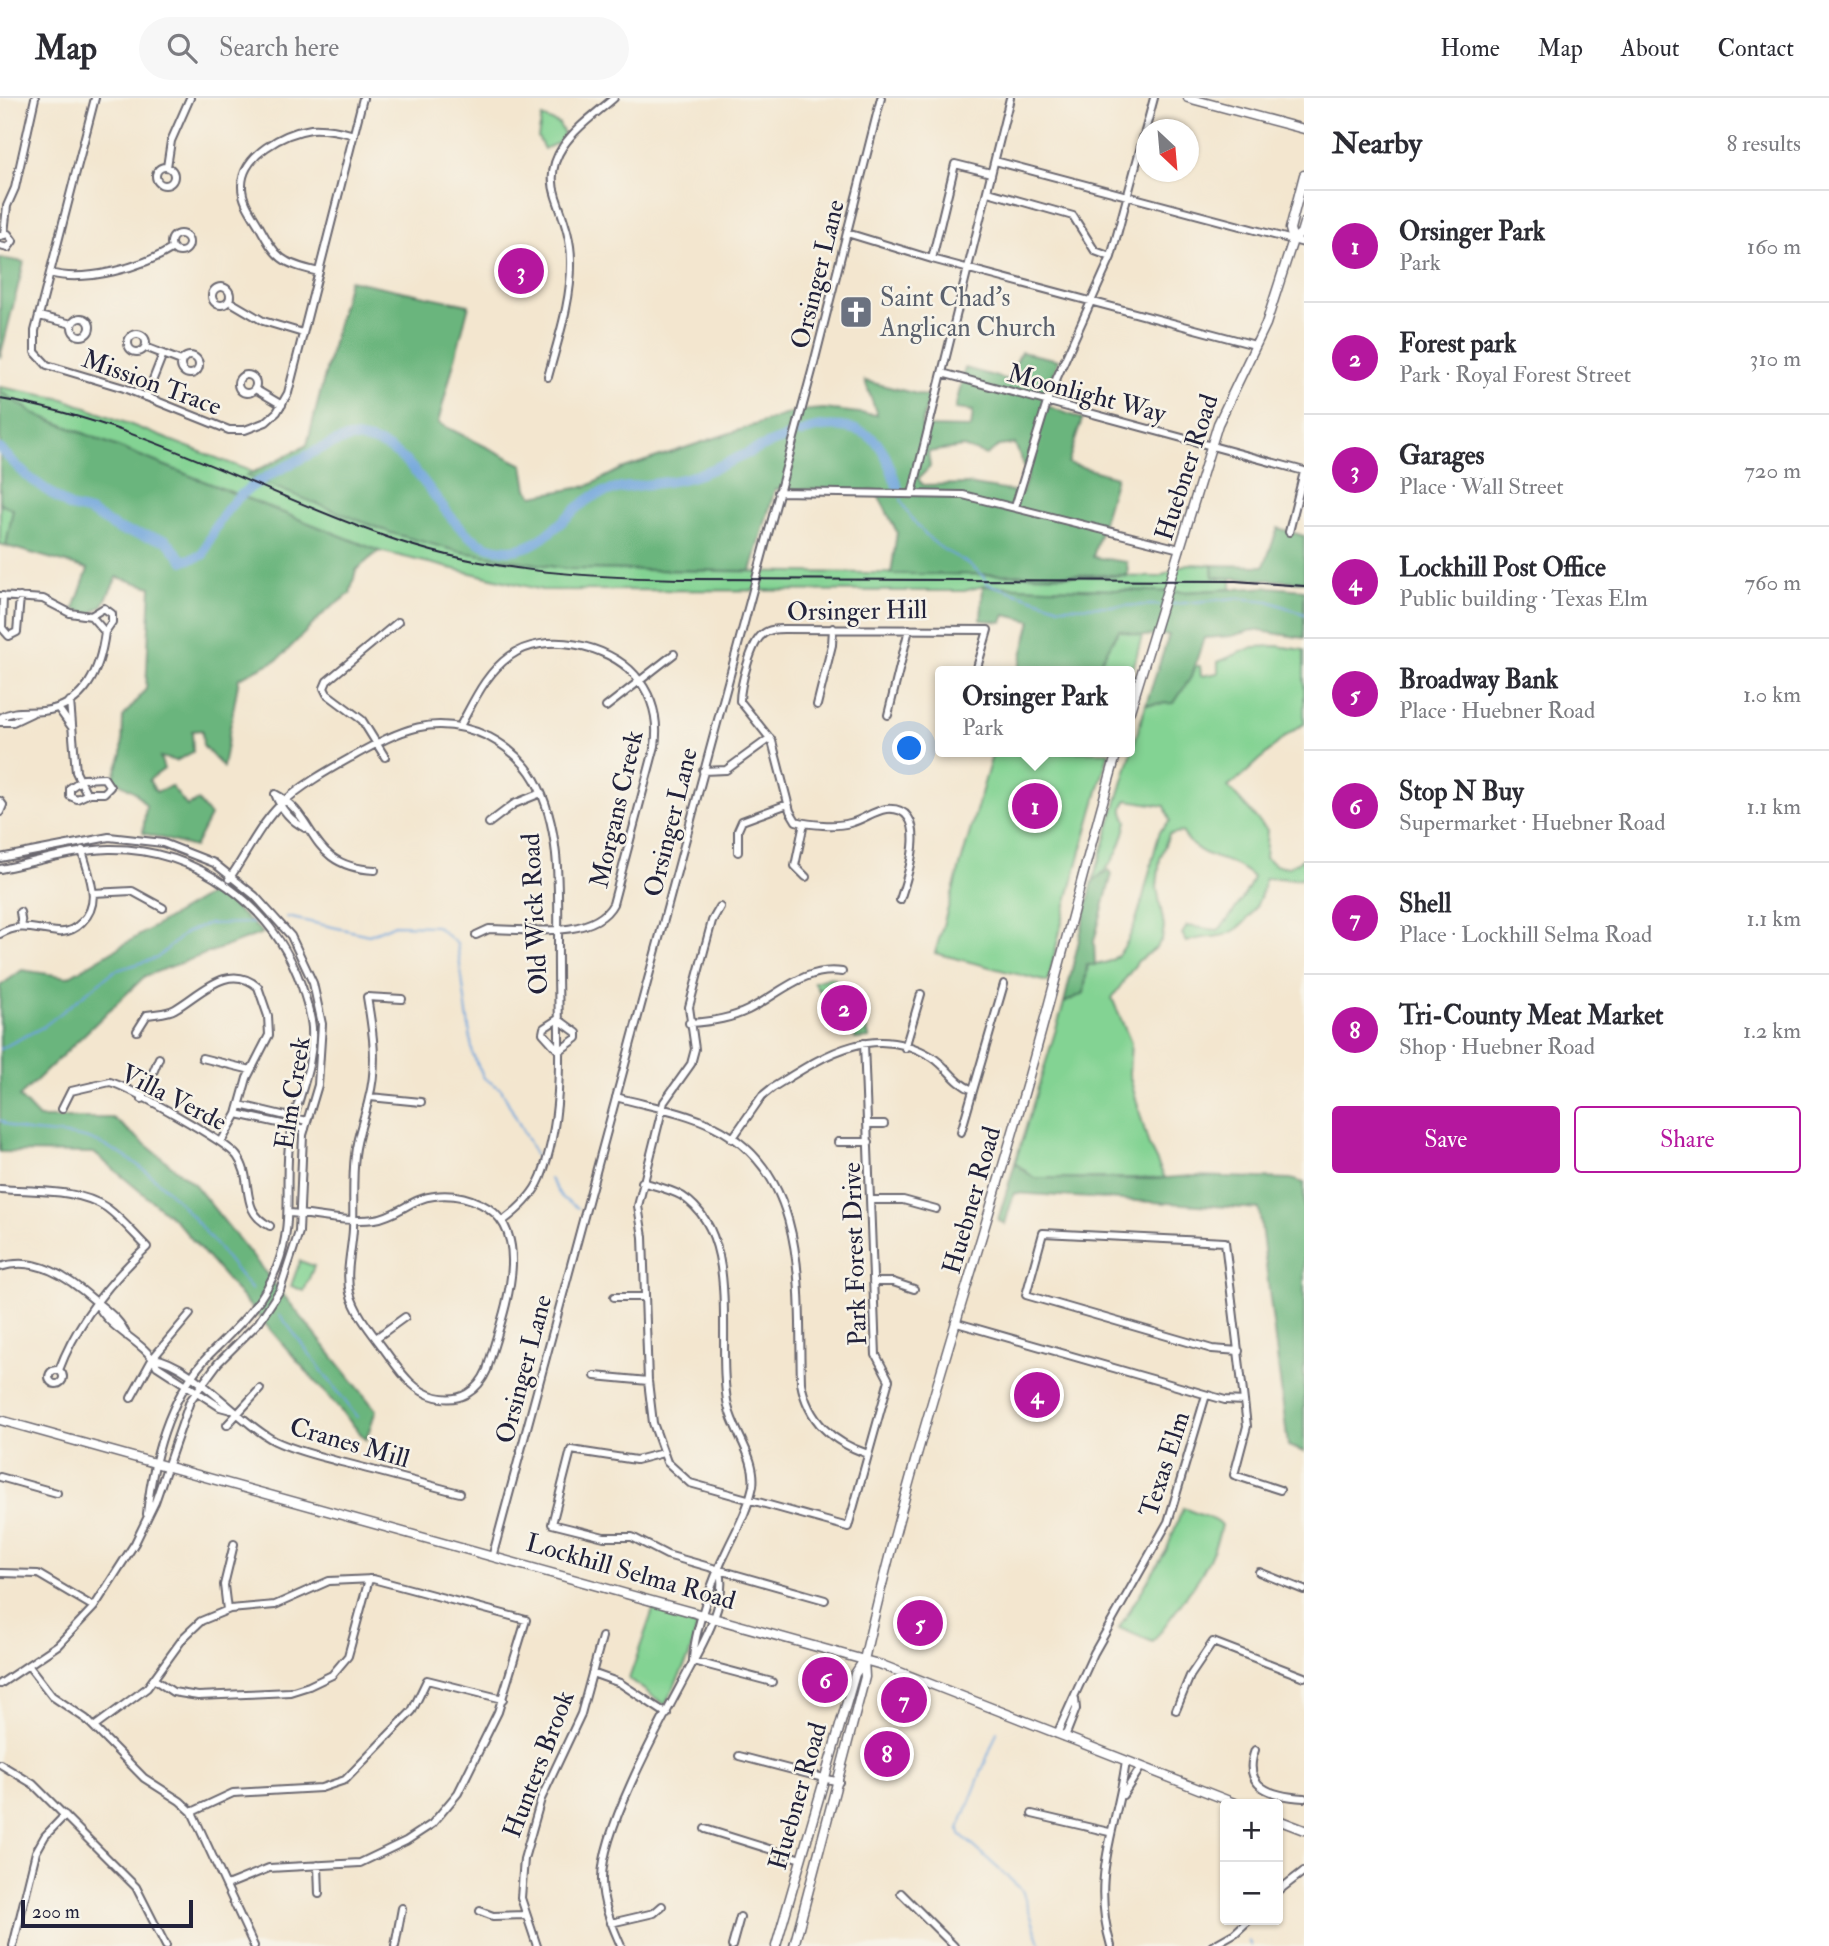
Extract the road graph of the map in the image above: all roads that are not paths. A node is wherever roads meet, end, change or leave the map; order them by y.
1 (35, 98) edge
2 (95, 98) edge
3 (190, 98) edge
4 (363, 98) edge
5 (614, 98) edge
6 (881, 98) edge
7 (1010, 98) edge
8 (1154, 98) edge
9 (1188, 98) edge
10 (1304, 130) edge
11 (354, 135) junction
12 (995, 161) junction
13 (167, 167) dead end
14 (992, 173) junction
15 (1304, 175) edge
16 (988, 192) junction
17 (1129, 196) junction
18 (1304, 223) edge
19 (847, 233) junction
20 (2, 235) edge
21 (1293, 240) junction
22 (1304, 243) edge
23 (0, 246) edge
24 (173, 248) dead end
25 (1111, 257) junction
26 (932, 260) junction
27 (968, 269) junction
28 (319, 272) junction
29 (50, 273) junction
30 (229, 300) dead end
31 (1091, 300) junction
32 (39, 316) junction
33 (72, 324) dead end
34 (303, 333) junction
35 (1255, 345) junction
36 (145, 347) dead end
37 (163, 354) junction
38 (181, 361) dead end
39 (942, 373) junction
40 (548, 377) dead end
41 (255, 389) dead end
42 (146, 397) junction
43 (1048, 402) junction
44 (282, 405) junction
45 (1211, 446) junction
46 (1304, 471) edge
47 (778, 492) junction
48 (912, 494) junction
49 (1015, 507) junction
50 (1289, 532) dead end
51 (1180, 549) junction
52 (1, 596) edge
53 (20, 597) junction
54 (91, 616) junction
55 (398, 622) dead end
56 (2, 623) junction
57 (18, 624) junction
58 (832, 628) junction
59 (909, 629) junction
60 (105, 632) junction
61 (674, 654) dead end
62 (977, 666) edge
63 (639, 681) junction
64 (1135, 693) edge
65 (70, 701) junction
66 (817, 705) dead end
67 (606, 707) dead end
68 (58, 708) junction
69 (888, 715) dead end
70 (0, 720) edge
71 (71, 726) junction
72 (460, 726) junction
73 (770, 738) junction
74 (377, 743) junction
75 (385, 757) dead end
76 (1116, 757) edge
77 (703, 771) junction
78 (78, 781) junction
79 (541, 793) junction
80 (87, 794) junction
81 (287, 800) junction
82 (0, 801) edge
83 (788, 804) junction
84 (280, 806) junction
85 (0, 812) edge
86 (489, 823) dead end
87 (804, 823) junction
88 (305, 828) junction
89 (79, 842) junction
90 (82, 852) junction
91 (738, 852) dead end
92 (0, 858) edge
93 (0, 869) edge
94 (375, 870) dead end
95 (231, 876) junction
96 (806, 877) dead end
97 (226, 883) junction
98 (93, 892) junction
99 (900, 901) dead end
100 (720, 907) dead end
101 (163, 908) dead end
102 (20, 912) dead end
103 (22, 926) junction
104 (557, 928) junction
105 (0, 934) edge
106 (476, 935) dead end
107 (842, 972) dead end
108 (1004, 984) dead end
109 (921, 994) dead end
110 (402, 999) dead end
111 (558, 1019) junction
112 (689, 1023) junction
113 (137, 1031) dead end
114 (864, 1043) junction
115 (905, 1048) junction
116 (559, 1051) junction
117 (159, 1058) dead end
118 (202, 1058) dead end
119 (251, 1070) junction
120 (973, 1090) junction
121 (370, 1097) junction
122 (616, 1097) junction
123 (142, 1098) junction
124 (421, 1102) dead end
125 (240, 1105) junction
126 (62, 1109) dead end
127 (662, 1109) junction
128 (237, 1114) junction
129 (295, 1118) junction
130 (307, 1121) junction
131 (868, 1124) junction
132 (884, 1124) dead end
133 (292, 1126) junction
134 (305, 1129) junction
135 (961, 1132) dead end
136 (732, 1139) junction
137 (221, 1142) junction
138 (838, 1142) dead end
139 (869, 1142) junction
140 (642, 1182) junction
141 (0, 1189) edge
142 (870, 1200) junction
143 (936, 1209) dead end
144 (290, 1213) junction
145 (300, 1213) junction
146 (354, 1219) junction
147 (503, 1221) junction
148 (270, 1226) dead end
149 (0, 1267) edge
150 (873, 1282) junction
151 (914, 1289) dead end
152 (614, 1297) dead end
153 (645, 1297) junction
154 (96, 1302) junction
155 (190, 1314) dead end
156 (405, 1317) dead end
157 (957, 1323) junction
158 (376, 1338) junction
159 (1238, 1351) junction
160 (153, 1358) junction
161 (59, 1370) dead end
162 (595, 1376) dead end
163 (190, 1378) junction
164 (648, 1381) junction
165 (201, 1384) junction
166 (185, 1385) junction
167 (260, 1388) dead end
168 (196, 1392) junction
169 (1206, 1395) junction
170 (131, 1398) dead end
171 (1244, 1401) junction
172 (234, 1412) junction
173 (0, 1420) edge
174 (227, 1425) dead end
175 (663, 1452) junction
176 (868, 1454) junction
177 (157, 1462) junction
178 (167, 1465) junction
179 (0, 1477) edge
180 (1280, 1490) dead end
181 (57, 1493) dead end
182 (460, 1493) dead end
183 (749, 1499) junction
184 (147, 1519) junction
185 (234, 1544) dead end
186 (493, 1554) junction
187 (720, 1571) junction
188 (1259, 1572) dead end
189 (0, 1573) edge
190 (369, 1579) junction
191 (1304, 1590) edge
192 (825, 1600) dead end
193 (94, 1607) junction
194 (227, 1610) junction
195 (709, 1615) junction
196 (602, 1637) dead end
197 (864, 1660) junction
198 (694, 1661) junction
199 (28, 1665) junction
200 (592, 1673) junction
201 (1304, 1677) edge
202 (155, 1680) junction
203 (772, 1682) dead end
204 (0, 1684) edge
205 (503, 1699) junction
206 (1177, 1710) dead end
207 (667, 1713) junction
208 (94, 1727) junction
209 (1061, 1735) junction
210 (1255, 1750) dead end
211 (739, 1756) dead end
212 (1126, 1761) junction
213 (3, 1766) edge
214 (1141, 1767) junction
215 (0, 1774) edge
216 (823, 1778) junction
217 (839, 1782) junction
218 (1304, 1798) edge
219 (1224, 1799) edge
220 (1120, 1800) junction
221 (192, 1812) junction
222 (1032, 1814) dead end
223 (65, 1815) junction
224 (1283, 1822) edge
225 (705, 1829) dead end
226 (1304, 1830) edge
227 (1109, 1832) junction
228 (801, 1859) junction
229 (318, 1865) junction
230 (1304, 1871) edge
231 (227, 1885) junction
232 (1283, 1887) edge
233 (901, 1893) dead end
234 (319, 1894) dead end
235 (662, 1906) dead end
236 (402, 1908) dead end
237 (480, 1910) dead end
238 (525, 1915) junction
239 (740, 1917) dead end
240 (611, 1923) junction
241 (1244, 1925) edge
242 (13, 1946) edge
243 (166, 1946) edge
244 (254, 1946) edge
245 (395, 1946) edge
246 (537, 1946) edge
247 (621, 1946) edge
248 (732, 1946) edge
249 (776, 1946) edge
250 (794, 1946) edge
251 (954, 1946) edge
252 (1111, 1946) edge
253 (1212, 1946) edge

1 - 20 street
2 - 29 street, Mission Trace
3 - 13 street
4 - 11 street
5 - 40 street
6 - 19 street, Orsinger Lane
7 - 12 street
8 - 17 street
9 - 10 main road
11 - 28 street
11 - 28 street
12 - 14 street
12 - 17 street
14 - 16 street
14 - 26 street
15 - 21 main road, Huebner Road
16 - 25 street
16 - 27 street
17 - 21 street
17 - 25 street
18 - 21 main road, Huebner Road
19 - 26 street
19 - 47 street, Orsinger Lane
20 - 23 street
21 - 22 street
21 - 35 main road, Huebner Road
24 - 29 street
25 - 31 street
26 - 27 street
27 - 31 street
27 - 39 street
28 - 34 street
29 - 32 street, Mission Trace
30 - 34 street
31 - 35 street
31 - 43 street
32 - 33 street
32 - 42 street, Mission Trace
34 - 44 street
35 - 45 main road, Huebner Road
36 - 37 street
37 - 38 street
37 - 42 street
39 - 43 street, Moonlight Way
39 - 48 street
41 - 44 street
42 - 44 street, Mission Trace
43 - 45 street, Moonlight Way
43 - 49 street
45 - 46 street, Moonlight Way
45 - 51 main road, Huebner Road
46 - 50 street
47 - 48 street
47 - 77 street, Orsinger Lane
48 - 49 street
49 - 51 street
51 - 64 main road, Huebner Road
52 - 53 street
52 - 56 street
53 - 54 street
53 - 57 street
54 - 60 street
54 - 60 street
55 - 74 street
56 - 57 street
56 - 57 street
58 - 59 street, Orsinger Hill
58 - 66 street
58 - 73 street, Orsinger Hill
59 - 62 street, Orsinger Hill
59 - 69 street
60 - 65 street
61 - 63 street
63 - 67 street
63 - 72 street, Morgans Creek
63 - 104 street, Morgans Creek
65 - 68 street
65 - 71 street
68 - 70 street
68 - 71 street
71 - 78 street
72 - 74 street, Old Wick Road
72 - 79 street, Old Wick Road
73 - 77 street
73 - 83 street, Orsinger Hill
74 - 75 street
74 - 81 street, Old Wick Road
76 - 157 main road, Huebner Road
77 - 122 street, Orsinger Lane
78 - 80 street
78 - 80 street
78 - 80 street
79 - 86 street
79 - 104 street, Old Wick Road
81 - 84 street, Old Wick Road
81 - 84 street, Old Wick Road
81 - 88 street
82 - 85 street
83 - 87 street, Orsinger Hill
83 - 91 street
84 - 88 street
84 - 95 street, Old Wick Road
87 - 96 street
87 - 99 street
88 - 94 street
89 - 90 street
89 - 92 street, Elm Creek
89 - 95 street, Elm Creek
90 - 93 street, Elm Creek
90 - 97 street, Elm Creek
90 - 98 street
95 - 97 street, Old Wick Road
95 - 130 street, Elm Creek
97 - 129 street, Elm Creek
98 - 101 street
98 - 103 street
100 - 112 street
102 - 103 street
103 - 105 street
104 - 106 street, Morgans Creek
104 - 111 street, Old Wick Road
107 - 112 street
108 - 120 street
109 - 115 street
110 - 121 street
111 - 116 street, Old Wick Road
111 - 116 street, Old Wick Road
111 - 116 street, Old Wick Road
112 - 127 street
113 - 119 street
114 - 115 street
114 - 131 street, Park Forest Drive
114 - 136 street
115 - 120 street
116 - 147 street, Old Wick Road
117 - 123 street
118 - 119 street
119 - 125 street
120 - 135 street
121 - 124 street
121 - 146 street
122 - 127 street
122 - 186 street, Orsinger Lane
123 - 126 street, Villa Verde
123 - 137 street, Villa Verde
125 - 128 street
125 - 129 street
127 - 136 street
127 - 140 street
128 - 133 street
128 - 137 street
129 - 130 street
129 - 133 street, Elm Creek
130 - 134 street, Elm Creek
131 - 132 street, Park Forest Drive
131 - 139 street, Park Forest Drive
133 - 134 street
133 - 144 street, Elm Creek
134 - 145 street, Elm Creek
136 - 176 street
137 - 148 street, Villa Verde
138 - 139 street
139 - 142 street, Park Forest Drive
140 - 153 street
140 - 183 street
141 - 154 street
142 - 143 street
142 - 150 street, Park Forest Drive
144 - 145 street
144 - 163 street, Elm Creek
145 - 146 street
145 - 165 street, Elm Creek
146 - 147 street
146 - 158 street
147 - 158 street
149 - 154 street
150 - 151 street
150 - 176 street, Park Forest Drive
152 - 153 street
153 - 164 street
154 - 160 street
154 - 161 street
155 - 160 street
156 - 158 street
157 - 169 street, Texas Elm
157 - 197 main road, Huebner Road
159 - 159 street
159 - 171 street
160 - 163 street, Cranes Mill
160 - 166 street, Cranes Mill
160 - 170 street
162 - 164 street
163 - 165 street, Cranes Mill
163 - 166 street, Elm Creek
164 - 175 street
165 - 168 street, Elm Creek
165 - 172 street, Cranes Mill
166 - 168 street, Cranes Mill
166 - 177 street, Elm Creek
167 - 172 street
168 - 172 street, Cranes Mill
168 - 178 street, Elm Creek
169 - 171 street
169 - 209 street, Texas Elm
171 - 180 street
172 - 174 street
172 - 182 street, Cranes Mill
173 - 177 main road, Lockhill Selma Road
175 - 183 street
175 - 187 street
176 - 183 street
177 - 178 main road, Lockhill Selma Road
177 - 184 street, Elm Creek
178 - 184 street, Elm Creek
178 - 186 main road, Lockhill Selma Road
179 - 181 street
183 - 187 street
184 - 193 street
185 - 194 street
186 - 195 main road, Lockhill Selma Road
187 - 192 street
187 - 195 street
188 - 191 street
189 - 193 street
190 - 194 street
190 - 202 street
190 - 205 street
193 - 199 street
194 - 202 street
195 - 197 main road, Lockhill Selma Road
195 - 198 street
196 - 200 street, Hunters Brook
197 - 209 main road, Lockhill Selma Road
197 - 216 main road, Huebner Road
197 - 217 main road, Huebner Road
198 - 203 street
198 - 207 street
199 - 204 street
199 - 208 street
200 - 207 street
200 - 238 street, Hunters Brook
201 - 206 street
202 - 208 street
205 - 221 street
205 - 229 street
207 - 240 street
208 - 221 street
209 - 212 main road, Lockhill Selma Road
210 - 218 street
211 - 216 street
212 - 214 main road, Lockhill Selma Road
212 - 220 street
213 - 215 street
213 - 223 street
214 - 219 main road, Lockhill Selma Road
214 - 220 street
216 - 217 street
216 - 228 main road, Huebner Road
217 - 250 main road, Huebner Road
220 - 227 street
221 - 231 street
222 - 227 street
223 - 242 street
223 - 243 street
224 - 226 main road
225 - 228 street
227 - 252 street
228 - 249 main road, Huebner Road
229 - 231 street
229 - 234 street
230 - 232 street
231 - 244 street
233 - 251 street
235 - 240 street
236 - 245 street
237 - 238 street
238 - 246 street, Hunters Brook
239 - 248 street
240 - 247 street
241 - 253 street

